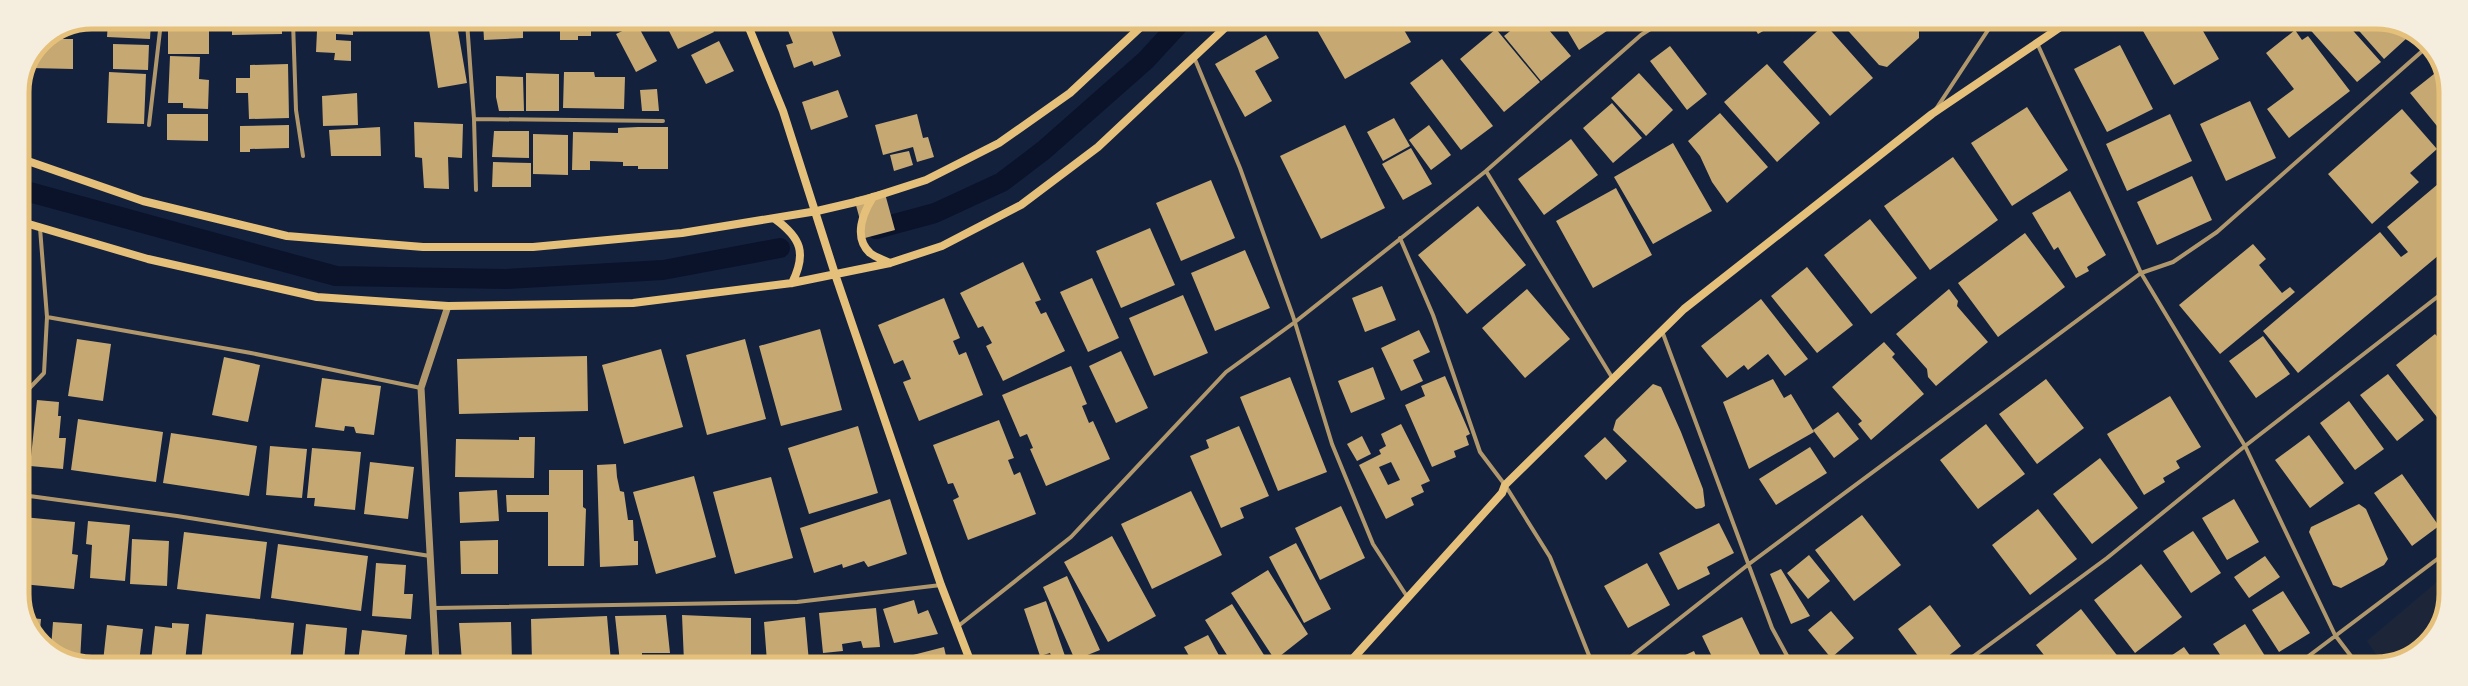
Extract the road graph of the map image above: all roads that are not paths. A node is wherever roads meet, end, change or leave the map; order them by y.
1 (160, 29) edge
2 (293, 29) edge
3 (468, 29) edge
4 (749, 29) edge
5 (1139, 29) edge
6 (1224, 29) edge
7 (1651, 29) edge
8 (1989, 29) edge
9 (2058, 29) edge
10 (2037, 43) junction
11 (2423, 50) edge
12 (1194, 57) junction
13 (1932, 114) junction
14 (474, 119) junction
15 (664, 121) dead end
16 (149, 124) dead end
17 (303, 156) dead end
18 (29, 161) edge
19 (1486, 172) junction
20 (476, 190) dead end
21 (873, 197) junction
22 (816, 211) junction
23 (775, 219) junction
24 (29, 224) edge
25 (40, 228) junction
26 (1400, 238) junction
27 (890, 263) junction
28 (2141, 273) junction
29 (835, 274) junction
30 (792, 283) junction
31 (2439, 296) edge
32 (448, 306) junction
33 (47, 318) junction
34 (1295, 322) junction
35 (1662, 331) junction
36 (1613, 379) junction
37 (421, 388) junction
38 (29, 389) edge
39 (2245, 446) junction
40 (1505, 485) junction
41 (29, 496) edge
42 (430, 556) junction
43 (2439, 558) edge
44 (1749, 564) junction
45 (941, 585) junction
46 (1408, 598) junction
47 (435, 608) junction
48 (957, 627) junction
49 (2335, 635) junction
50 (436, 657) edge
51 (969, 657) edge
52 (1354, 657) edge
53 (1590, 657) edge
54 (1631, 657) edge
55 (1788, 657) edge
56 (1972, 657) edge
57 (2307, 657) edge
58 (2352, 657) edge

1 - 16 street
2 - 17 street
3 - 14 street
4 - 22 main road
5 - 21 main road
6 - 12 main road
7 - 19 street
8 - 13 street
9 - 10 main road
10 - 13 main road
10 - 28 street
11 - 28 street
12 - 27 main road
12 - 34 street
13 - 35 main road
14 - 15 street
14 - 20 street
18 - 23 main road
19 - 26 street
19 - 36 street
21 - 22 main road
21 - 27 main road
22 - 23 main road
22 - 29 main road
23 - 30 main road
24 - 25 main road
25 - 32 main road
25 - 33 street
26 - 34 street
26 - 40 street
27 - 29 main road
28 - 39 street
28 - 44 street
29 - 30 main road
29 - 45 main road
30 - 32 main road
31 - 39 street
32 - 37 street
33 - 37 street
33 - 38 street
34 - 46 street
34 - 48 street
35 - 36 main road
35 - 44 street
36 - 40 main road
37 - 42 street
39 - 49 street
39 - 56 street
40 - 46 main road
40 - 53 street
41 - 42 street
42 - 47 street
43 - 49 street
44 - 54 street
44 - 55 street
45 - 47 street
45 - 48 main road
46 - 52 main road
47 - 50 street
48 - 51 main road
49 - 57 street
49 - 58 street

